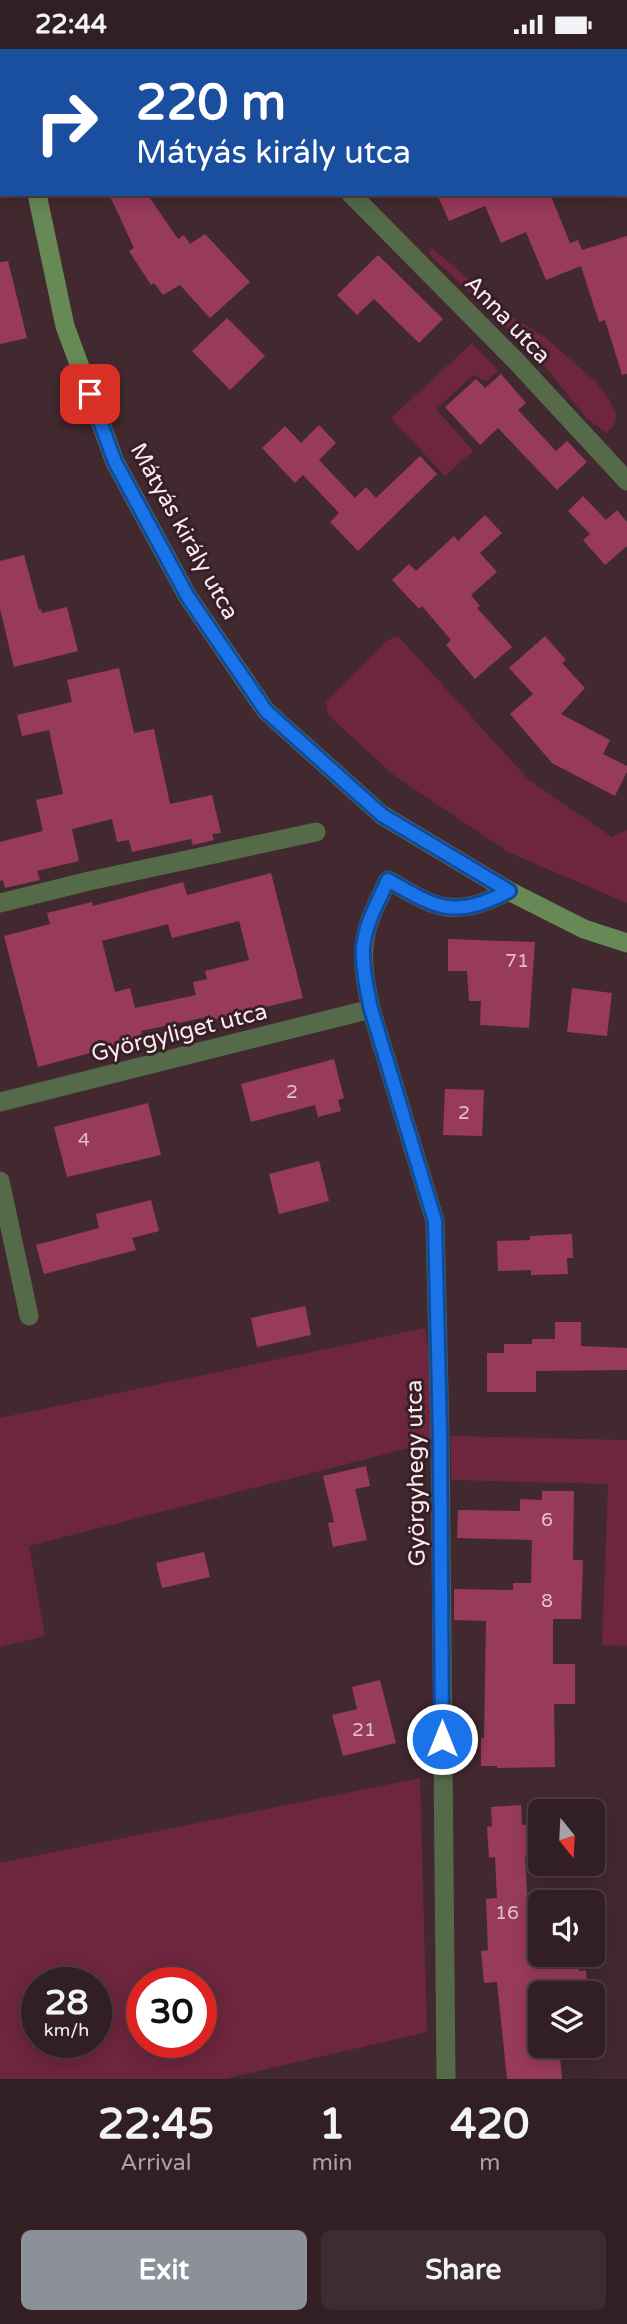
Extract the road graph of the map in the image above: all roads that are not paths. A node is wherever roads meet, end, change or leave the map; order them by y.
1 (37, 196) edge
2 (353, 196) edge
3 (627, 481) edge
4 (316, 832) dead end
5 (509, 891) junction
6 (0, 903) edge
7 (627, 943) edge
8 (371, 1009) junction
9 (0, 1102) edge
10 (0, 1181) edge
11 (29, 1316) dead end
12 (446, 2079) edge

1 - 5 main road, Mátyás király utca
2 - 3 street, Anna utca
4 - 6 street
5 - 7 main road, Mátyás király utca
5 - 8 street, Györgyhegy utca
8 - 9 street, Györgyliget utca
8 - 12 street, Györgyhegy utca
10 - 11 street

